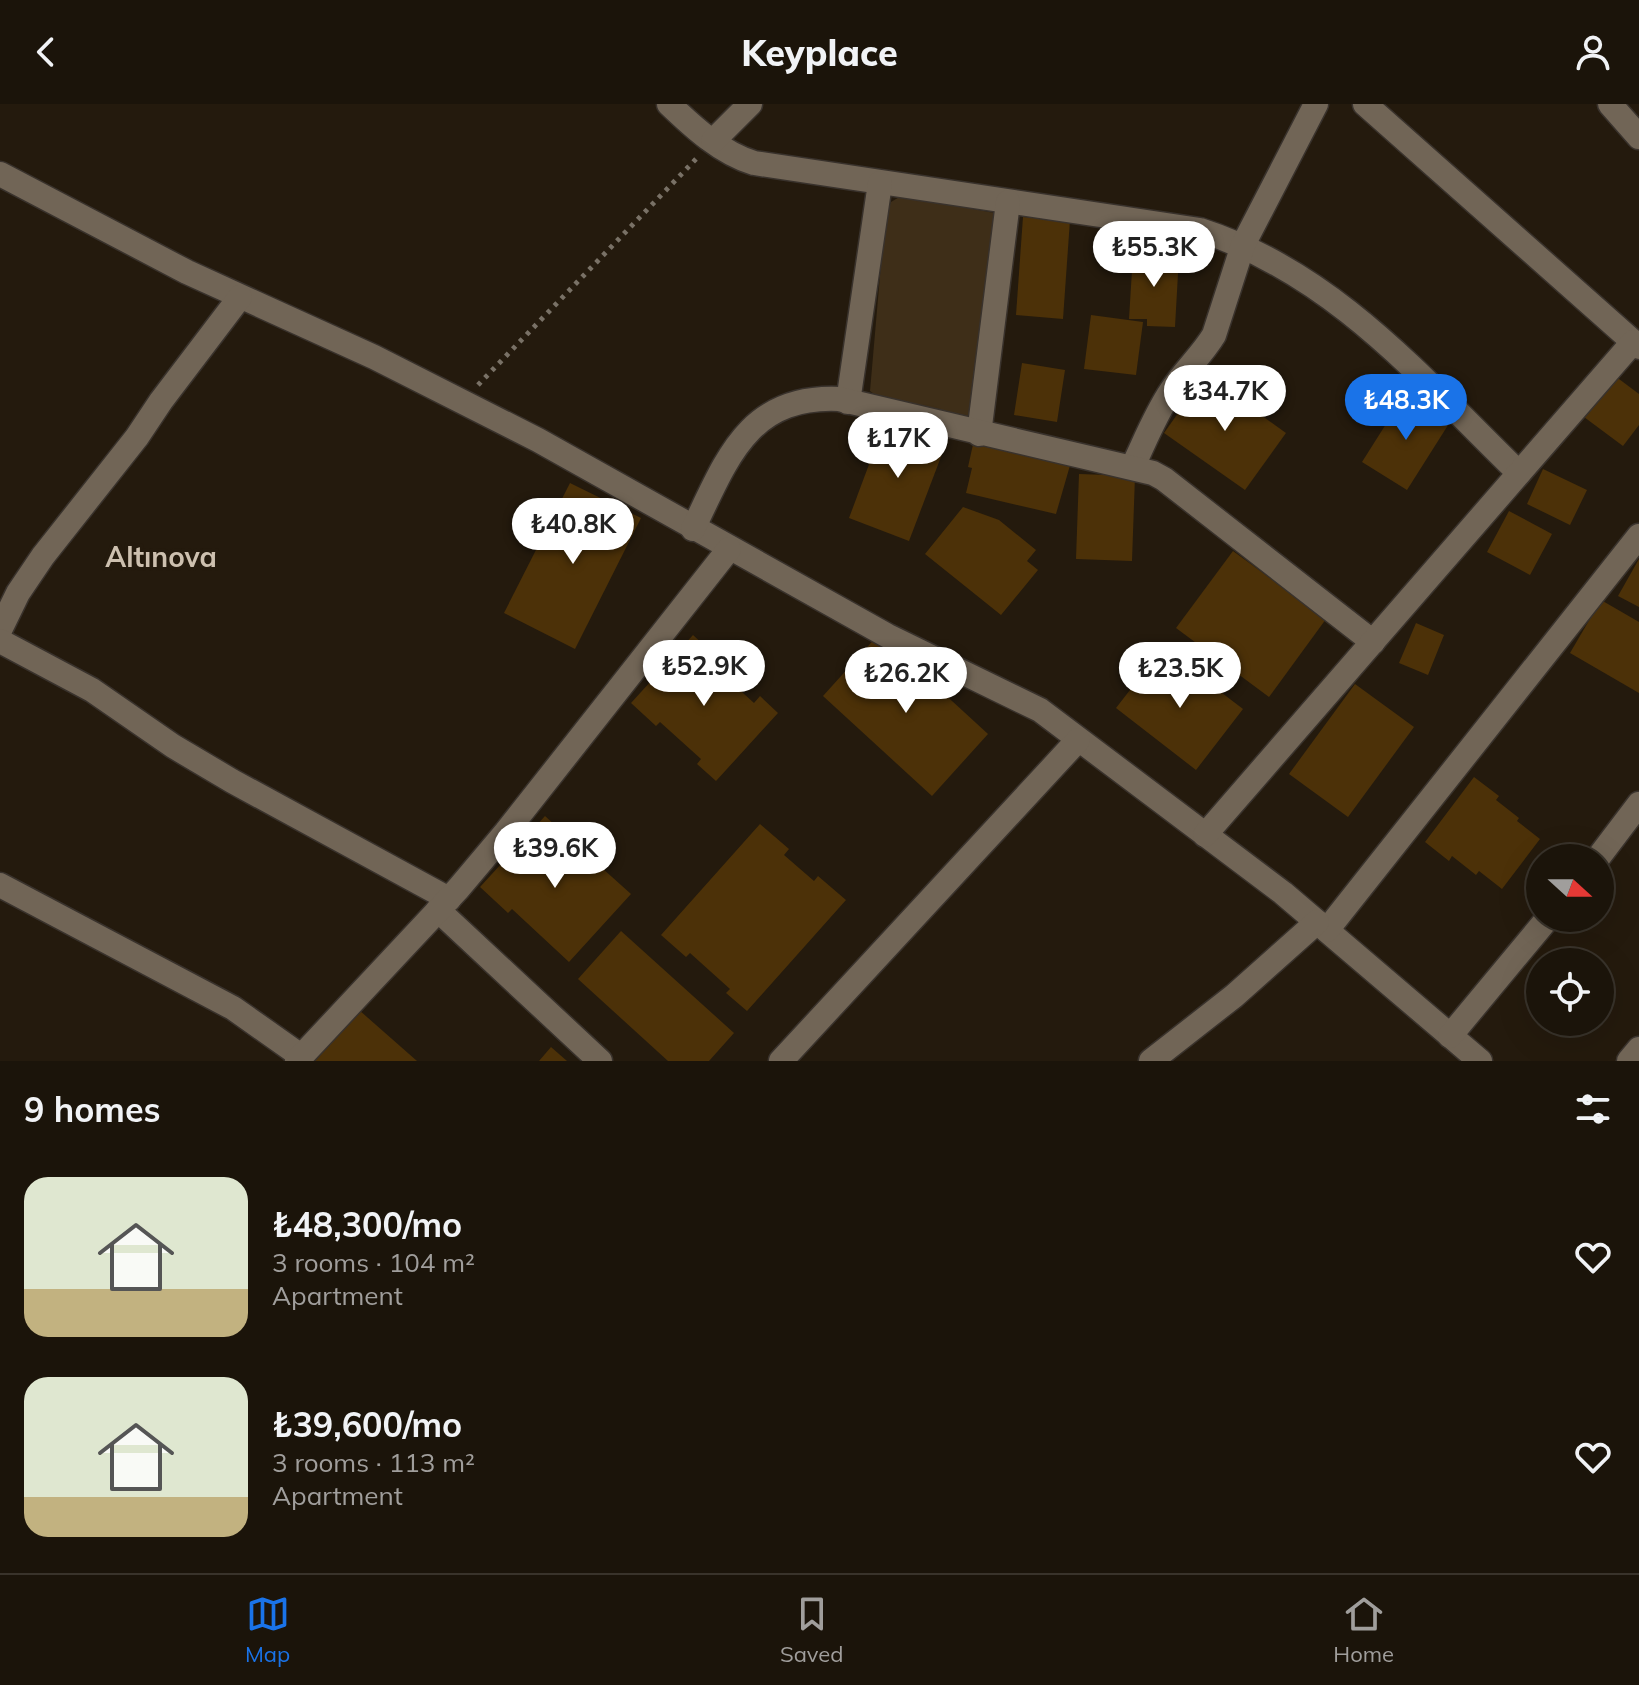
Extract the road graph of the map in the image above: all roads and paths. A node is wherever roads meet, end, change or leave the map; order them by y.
1 (669, 104) edge
2 (750, 104) edge
3 (1316, 104) edge
4 (1365, 104) edge
5 (1610, 104) edge
6 (1639, 137) edge
7 (713, 141) junction
8 (0, 174) edge
9 (880, 183) junction
10 (1008, 202) junction
11 (1243, 245) junction
12 (240, 297) junction
13 (1636, 344) edge
14 (461, 402) junction
15 (848, 402) junction
16 (979, 434) junction
17 (1133, 466) junction
18 (1519, 473) junction
19 (693, 529) junction
20 (1639, 536) edge
21 (729, 549) junction
22 (0, 630) edge
23 (0, 641) edge
24 (1373, 642) junction
25 (1078, 740) junction
26 (1639, 804) edge
27 (1205, 835) junction
28 (1609, 844) edge
29 (0, 885) edge
30 (444, 904) junction
31 (1322, 926) junction
32 (1536, 932) edge
33 (1450, 1036) junction
34 (1639, 1049) edge
35 (299, 1058) edge
36 (600, 1061) edge
37 (781, 1061) edge
38 (1151, 1061) edge
39 (1480, 1061) edge
40 (1629, 1061) edge

1 - 7 street
2 - 7 street
3 - 11 street
4 - 13 street
5 - 6 street
7 - 9 street
7 - 14 path
8 - 12 street
9 - 10 street
9 - 15 street
10 - 11 street
10 - 16 street
11 - 17 street
11 - 18 street
12 - 14 street
12 - 22 street
13 - 18 street
14 - 19 street
15 - 16 street
15 - 19 street
16 - 17 street
17 - 24 street
18 - 24 street
19 - 21 street
20 - 31 street
21 - 25 street
21 - 30 street
23 - 30 street
24 - 27 street
25 - 27 street
25 - 37 street
26 - 28 street
27 - 31 street
29 - 35 street
30 - 35 street
30 - 36 street
31 - 33 street
31 - 38 street
32 - 33 street
33 - 39 street
34 - 40 street

